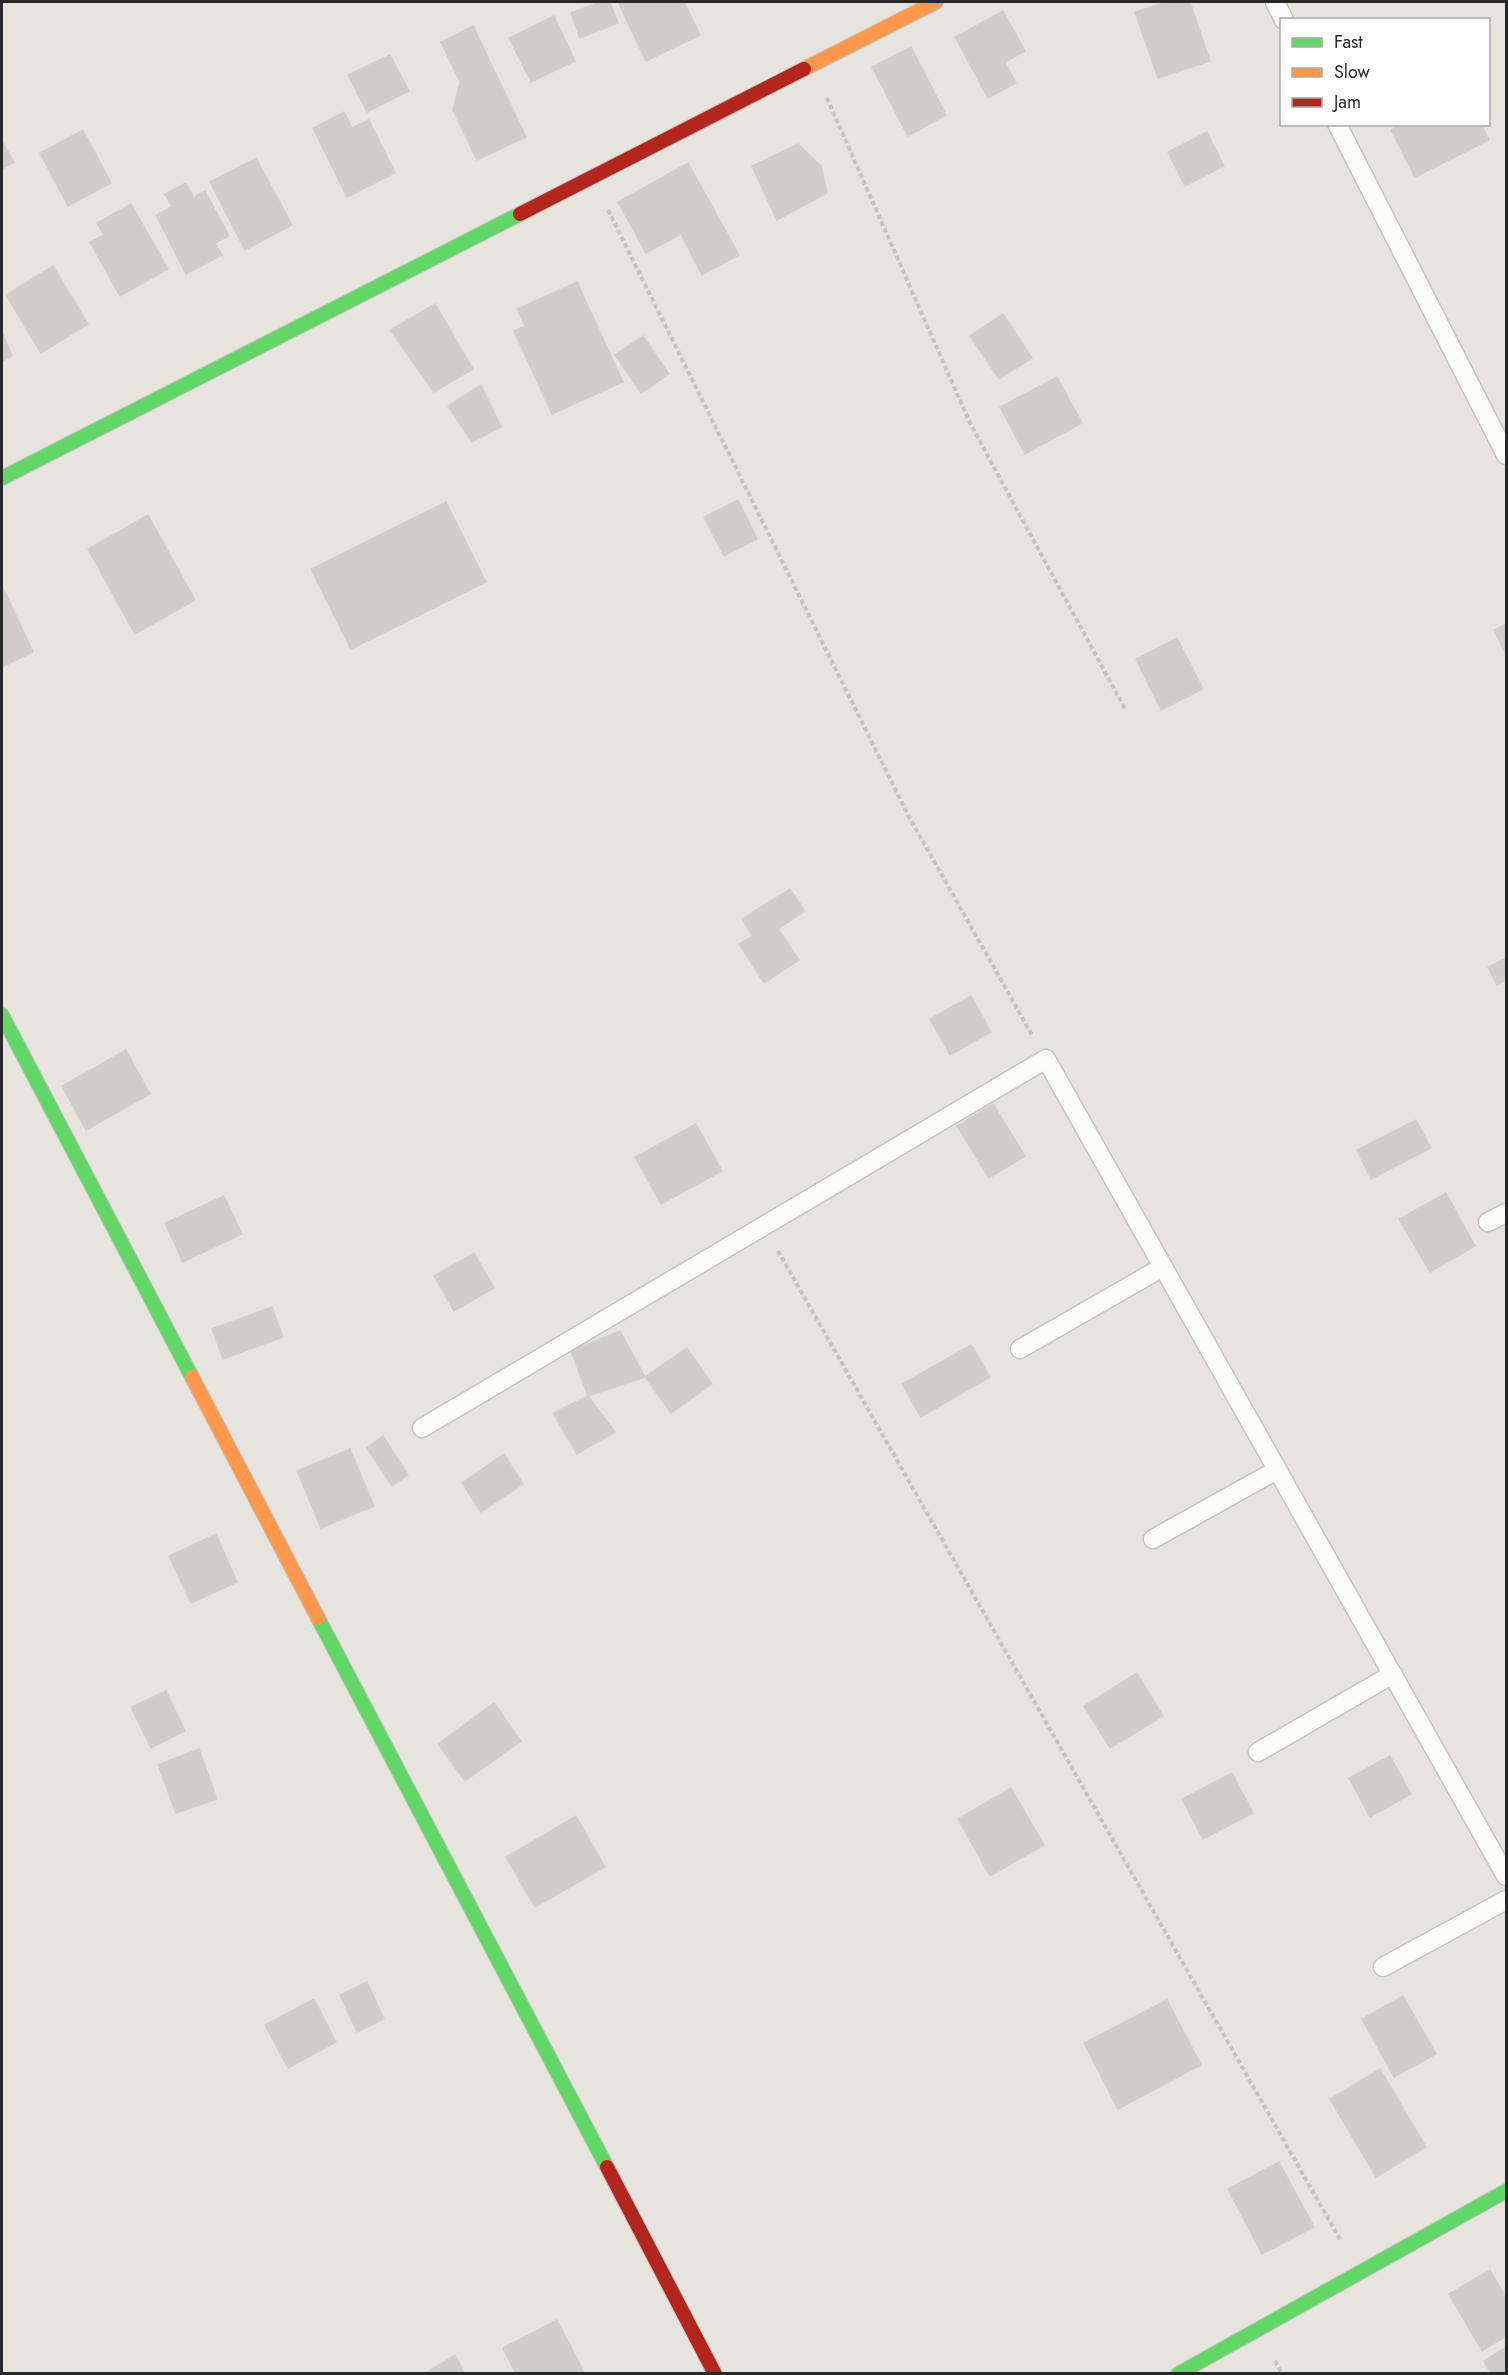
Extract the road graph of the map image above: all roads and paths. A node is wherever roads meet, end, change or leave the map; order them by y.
1 (936, 2) edge
2 (1275, 2) edge
3 (1283, 18) edge
4 (812, 64) junction
5 (1338, 126) edge
6 (592, 177) junction
7 (1506, 455) edge
8 (2, 478) edge
9 (1125, 709) dead end
10 (2, 1015) edge
11 (1046, 1059) junction
12 (1506, 1213) edge
13 (1488, 1222) dead end
14 (764, 1226) junction
15 (1163, 1267) junction
16 (1020, 1349) dead end
17 (422, 1428) dead end
18 (1277, 1470) junction
19 (1153, 1539) dead end
20 (1392, 1674) junction
21 (1258, 1752) dead end
22 (1506, 1876) edge
23 (1506, 1900) edge
24 (1383, 1968) dead end
25 (1506, 2192) edge
26 (1359, 2273) junction
27 (715, 2373) edge
28 (1178, 2373) edge

1 - 4 street
2 - 3 lane
4 - 6 street
4 - 9 path
5 - 7 lane
6 - 8 street
6 - 11 path
10 - 27 street
11 - 14 lane
11 - 15 lane
12 - 13 lane
14 - 17 lane
14 - 26 path
15 - 16 lane
15 - 18 lane
18 - 19 lane
18 - 20 lane
20 - 21 lane
20 - 22 lane
23 - 24 lane
25 - 26 street
26 - 28 street

